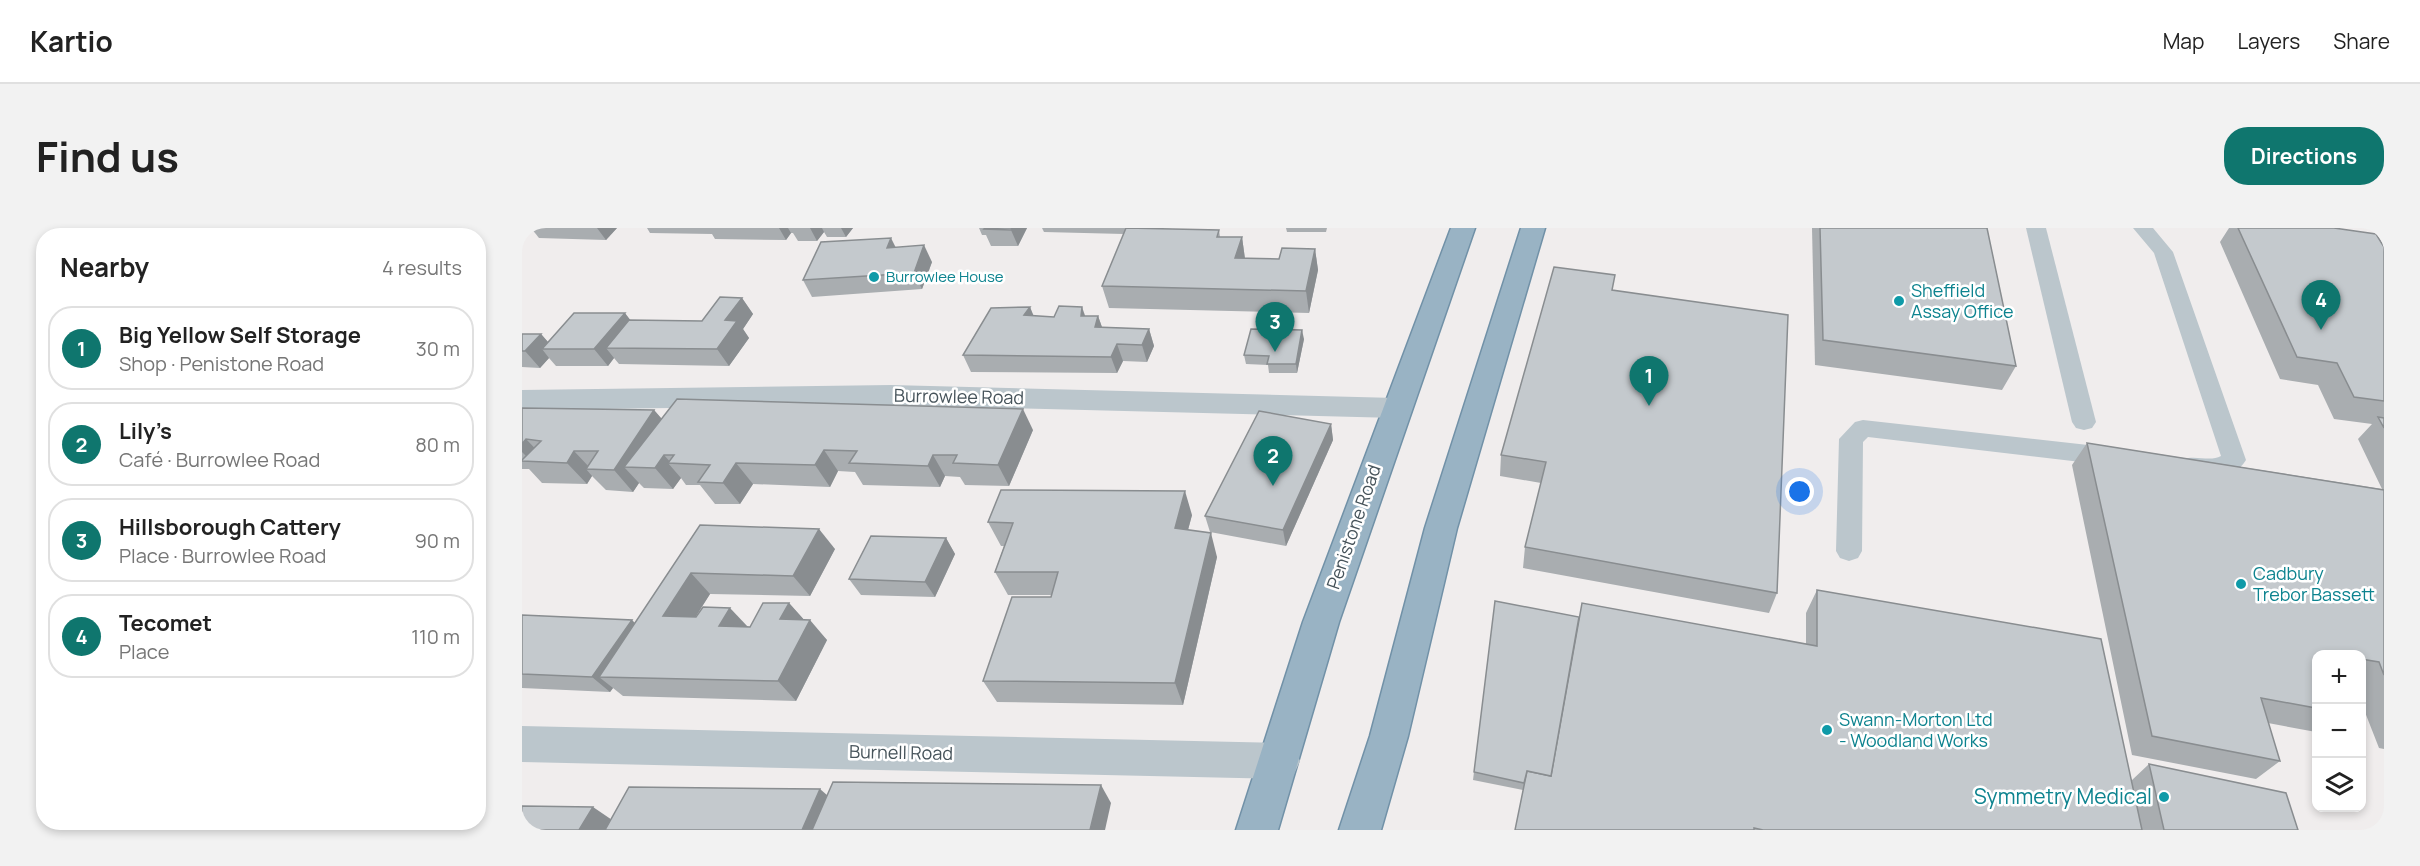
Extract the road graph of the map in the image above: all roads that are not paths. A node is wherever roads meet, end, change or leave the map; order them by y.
1 (1463, 228) edge
2 (1533, 228) edge
3 (2036, 228) edge
4 (2144, 228) edge
5 (522, 400) edge
6 (1396, 408) junction
7 (2084, 422) dead end
8 (2136, 459) edge
9 (2172, 463) edge
10 (1849, 551) dead end
11 (522, 744) edge
12 (1280, 761) junction
13 (1257, 830) edge
14 (1360, 830) edge

1 - 6 highway, Penistone Road
2 - 14 highway
3 - 7 lane
4 - 9 lane
5 - 6 street, Burrowlee Road
6 - 12 highway, Penistone Road
8 - 10 lane
11 - 12 street, Burnell Road
12 - 13 highway, Penistone Road

